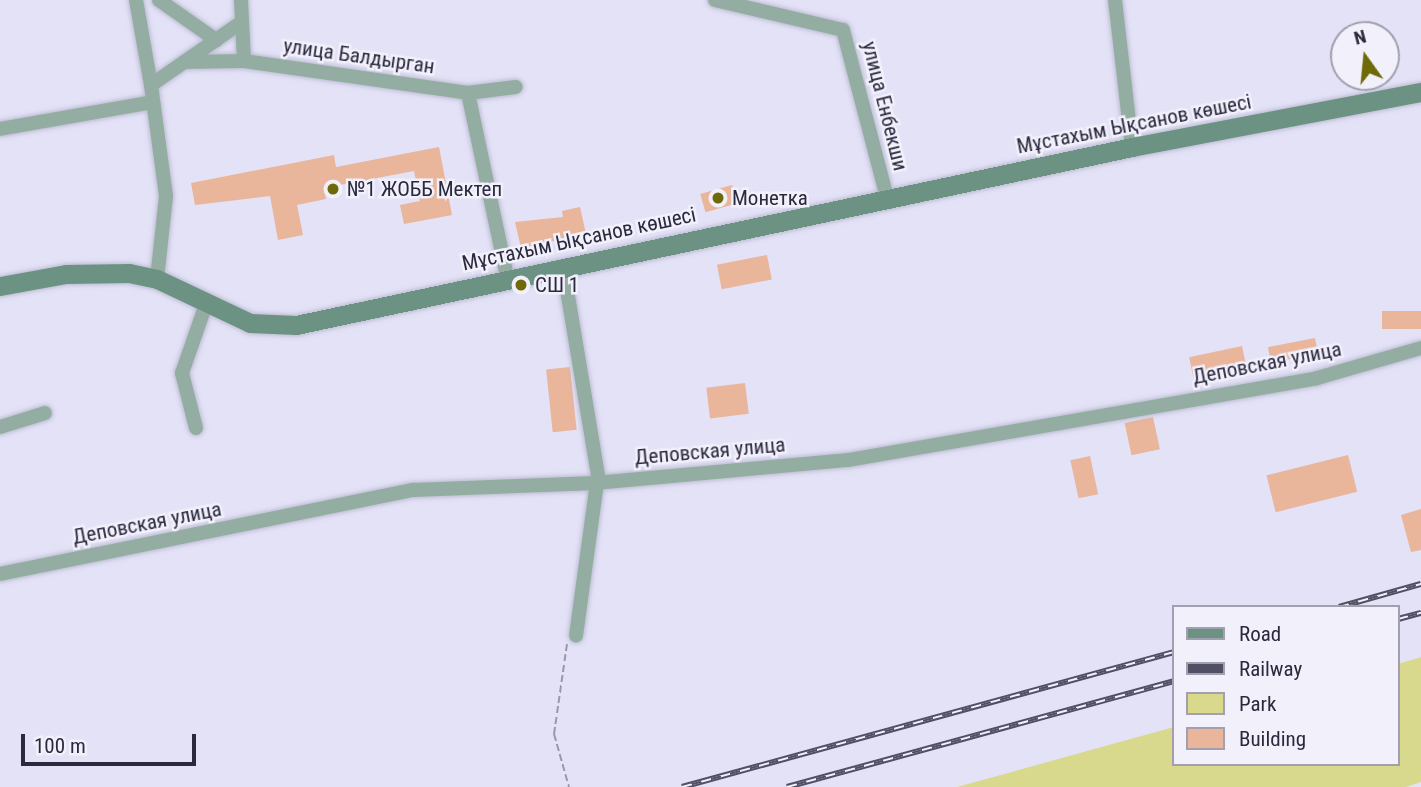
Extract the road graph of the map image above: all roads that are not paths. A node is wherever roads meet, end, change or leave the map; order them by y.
1 (136, 0) edge
2 (159, 0) edge
3 (241, 0) edge
4 (715, 0) edge
5 (1115, 0) edge
6 (239, 24) junction
7 (216, 40) junction
8 (244, 61) junction
9 (184, 62) junction
10 (150, 85) junction
11 (516, 87) dead end
12 (1421, 92) edge
13 (468, 93) junction
14 (153, 102) junction
15 (0, 130) edge
16 (1132, 147) junction
17 (887, 198) junction
18 (563, 266) junction
19 (507, 277) junction
20 (157, 279) junction
21 (0, 286) edge
22 (206, 304) junction
23 (1421, 348) edge
24 (45, 413) dead end
25 (0, 426) edge
26 (196, 428) dead end
27 (595, 483) junction
28 (0, 574) edge
29 (577, 634) road end

1 - 10 street
2 - 7 street
3 - 6 street
4 - 17 street, улица Енбекши
5 - 16 street
6 - 7 street
6 - 8 street
7 - 9 street
8 - 9 street, улица Балдырган
8 - 13 street, улица Балдырган
9 - 10 street
10 - 14 street
11 - 13 street, улица Балдырган
12 - 16 main road, Мұстахым Ықсанов көшесі
13 - 19 street
14 - 15 street
14 - 20 street
16 - 17 main road, Мұстахым Ықсанов көшесі
17 - 18 main road, Мұстахым Ықсанов көшесі
18 - 19 main road, Мұстахым Ықсанов көшесі
18 - 27 street
19 - 22 main road, Мұстахым Ықсанов көшесі
20 - 21 main road, Мұстахым Ықсанов көшесі
20 - 22 main road, Мұстахым Ықсанов көшесі
22 - 26 street
23 - 27 street, Деповская улица
24 - 25 street
27 - 28 street, Деповская улица
27 - 29 street

